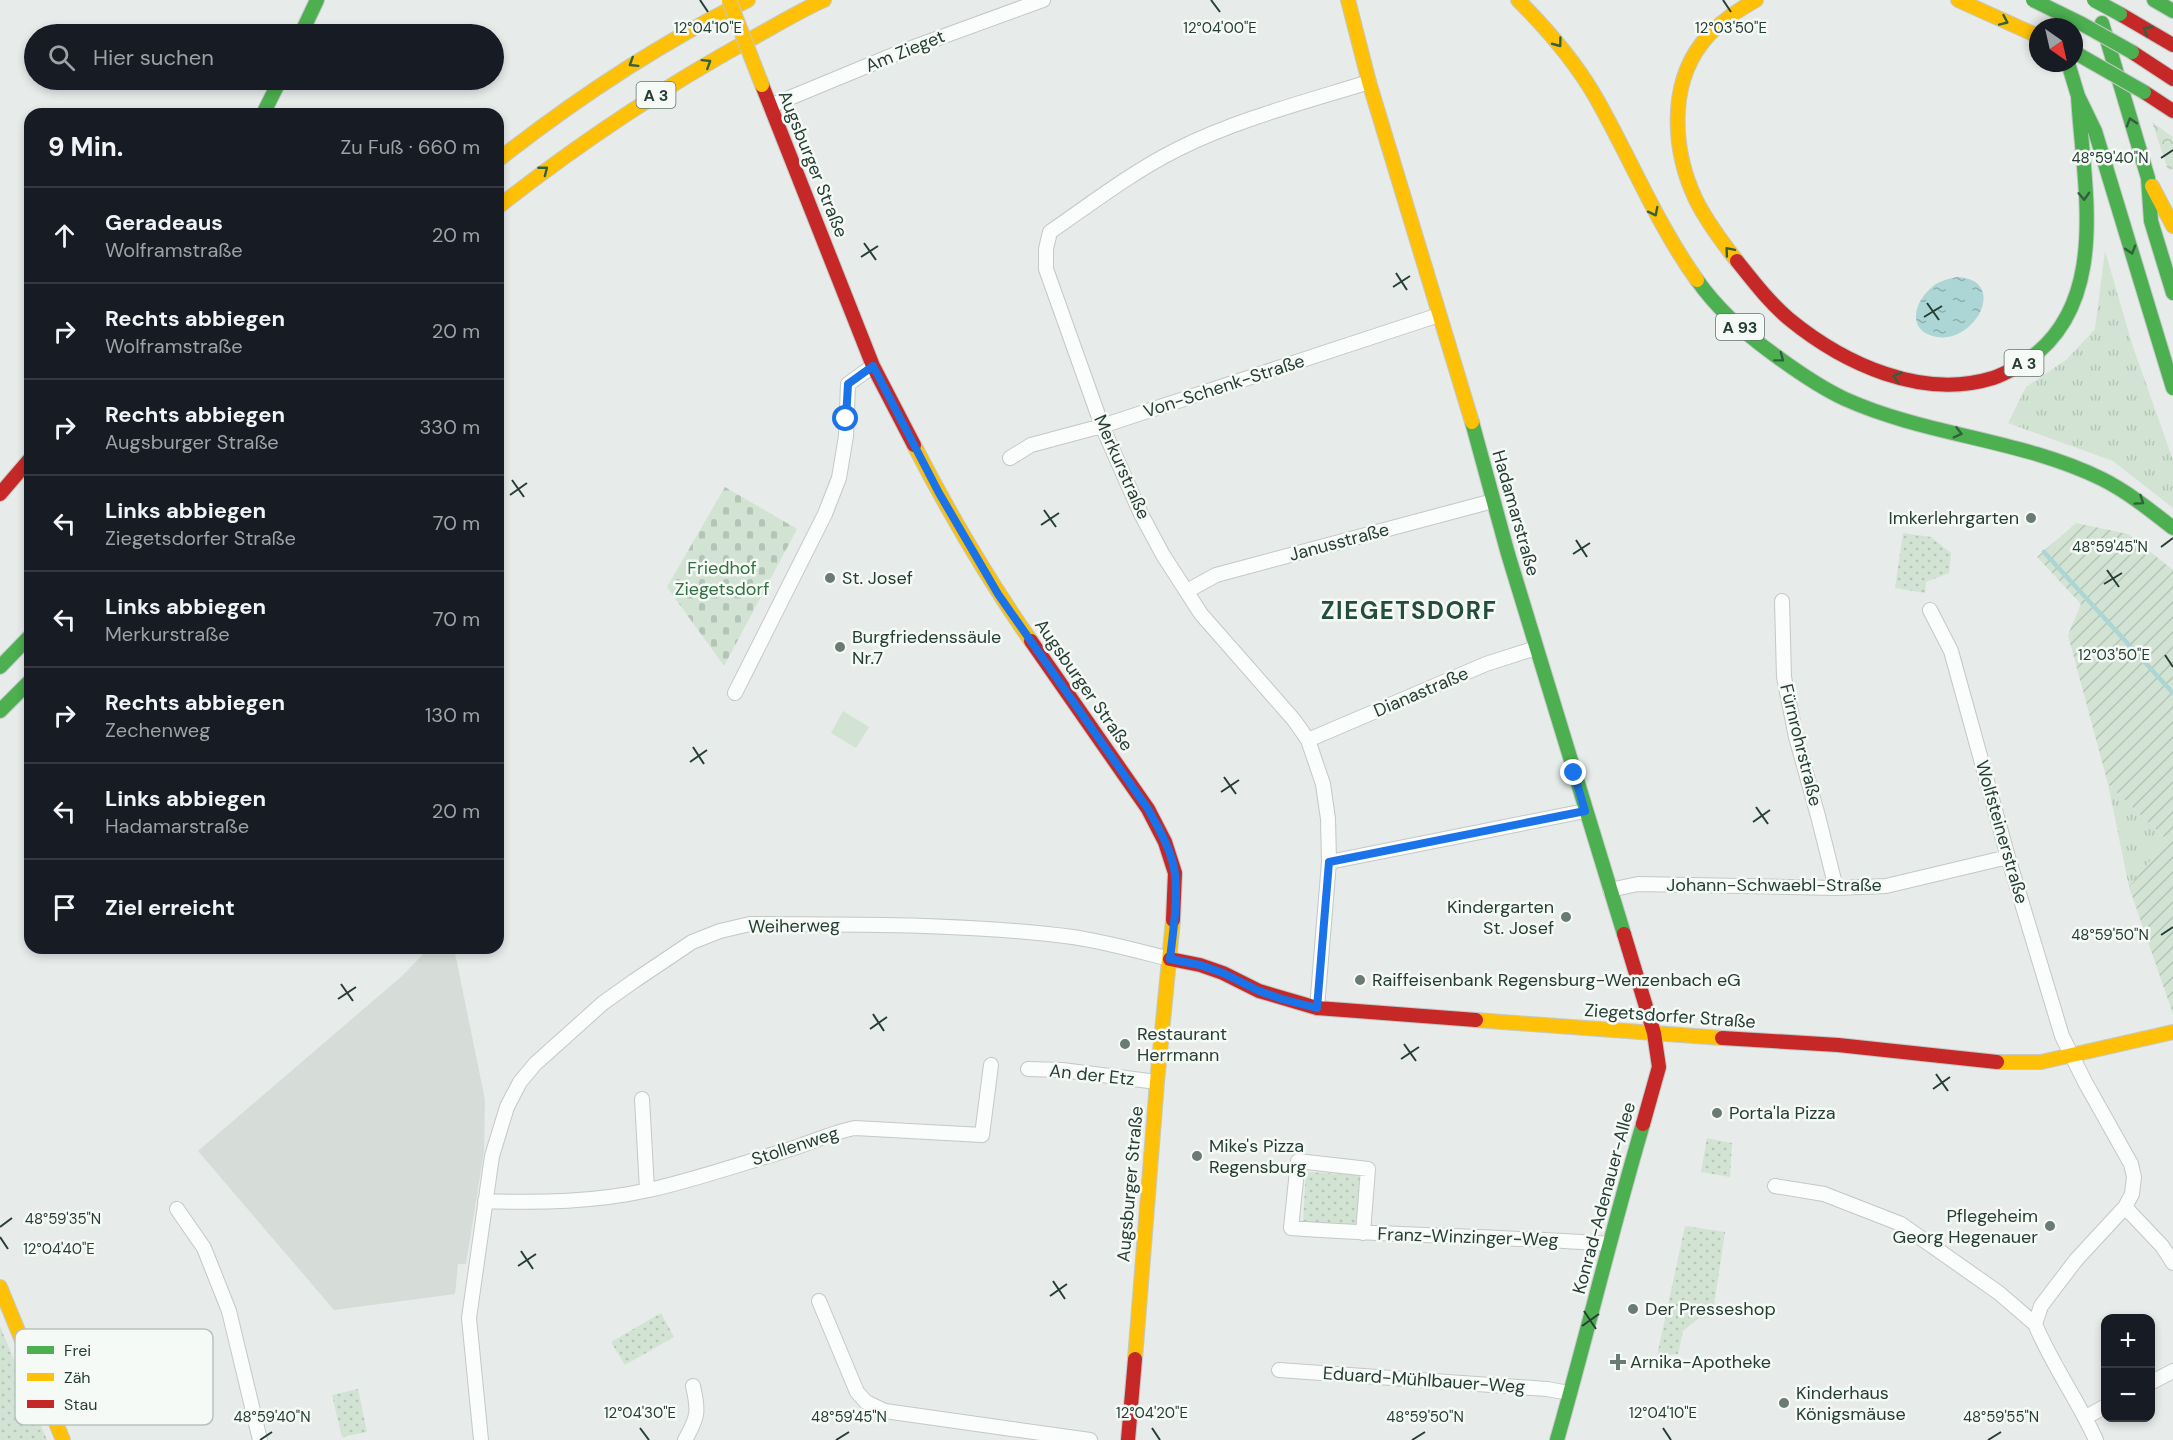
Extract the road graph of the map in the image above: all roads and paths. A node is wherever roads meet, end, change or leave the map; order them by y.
1 (317, 0) edge
2 (729, 0) edge
3 (748, 0) edge
4 (824, 0) edge
5 (1042, 0) edge
6 (1348, 0) edge
7 (1518, 0) edge
8 (1756, 0) edge
9 (1949, 0) edge
10 (1958, 0) edge
11 (2033, 0) edge
12 (2049, 0) edge
13 (2095, 0) edge
14 (2154, 0) edge
15 (1972, 6) junction
16 (2172, 9) edge
17 (2054, 18) edge
18 (306, 24) edge
19 (2029, 31) edge
20 (2173, 45) edge
21 (2083, 57) edge
22 (2071, 72) edge
23 (2173, 79) edge
24 (1369, 82) junction
25 (275, 90) edge
26 (2078, 96) junction
27 (770, 106) junction
28 (266, 108) edge
29 (2173, 111) edge
30 (504, 155) edge
31 (2148, 178) junction
32 (504, 202) edge
33 (2173, 226) edge
34 (2173, 293) edge
35 (1439, 315) junction
36 (873, 366) junction
37 (2173, 388) edge
38 (1102, 426) junction
39 (1010, 458) dead end
40 (24, 466) edge
41 (0, 494) edge
42 (1493, 501) junction
43 (2173, 528) edge
44 (1186, 591) junction
45 (1782, 601) dead end
46 (1930, 610) dead end
47 (24, 642) edge
48 (1536, 648) junction
49 (0, 667) edge
50 (24, 687) edge
51 (735, 693) dead end
52 (0, 711) edge
53 (1308, 740) junction
54 (1585, 811) junction
55 (2008, 857) junction
56 (1329, 862) junction
57 (1836, 888) junction
58 (1610, 890) junction
59 (1170, 959) junction
60 (1317, 1008) junction
61 (2173, 1032) edge
62 (1654, 1033) junction
63 (2072, 1055) junction
64 (991, 1065) dead end
65 (1028, 1069) dead end
66 (1157, 1082) junction
67 (642, 1099) dead end
68 (1775, 1186) dead end
69 (647, 1190) junction
70 (485, 1201) junction
71 (2125, 1207) junction
72 (177, 1209) dead end
73 (1364, 1233) junction
74 (1609, 1244) junction
75 (2173, 1263) edge
76 (0, 1287) edge
77 (819, 1301) dead end
78 (2035, 1324) junction
79 (17, 1329) edge
80 (1279, 1370) dead end
81 (2173, 1371) edge
82 (2155, 1381) edge
83 (693, 1386) dead end
84 (1569, 1393) junction
85 (2101, 1410) edge
86 (2086, 1417) junction
87 (57, 1425) edge
88 (63, 1440) edge
89 (260, 1440) edge
90 (481, 1440) edge
91 (685, 1440) edge
92 (1090, 1440) edge
93 (1128, 1440) edge
94 (1557, 1440) edge
95 (2096, 1440) edge

1 - 18 main road
2 - 27 main road, Augsburger Straße, bridge
3 -> 30 main road, A 3
32 -> 4 main road, A 3
5 - 27 street, Am Zieget
6 - 24 main road, Hadamarstraße
7 -> 43 main road, A 93
26 -> 8 main road, A 3
9 - 15 main road
10 - 15 main road
11 - 23 main road, bridge
12 - 17 main road
20 -> 13 main road, bridge
31 -> 13 main road
14 - 16 main road
15 -> 19 main road
21 - 29 main road, bridge
22 - 26 main road
24 - 35 main road, Hadamarstraße
24 - 38 street, Merkurstraße
25 - 28 main road
26 -> 37 main road
27 - 36 main road, Augsburger Straße
31 - 33 main road
31 - 34 main road
35 - 38 street, Von-Schenk-Straße
35 - 42 main road, Hadamarstraße
36 - 51 street
36 - 59 main road, Augsburger Straße
38 - 39 street, Von-Schenk-Straße
38 - 44 street, Merkurstraße
40 - 41 main road
42 - 44 street, Janusstraße
42 - 48 main road, Hadamarstraße
44 - 53 street, Merkurstraße
45 - 57 street, Fürnrohrstraße
46 - 55 street, Wolfsteinerstraße
47 - 49 main road
48 - 53 street, Dianastraße
48 - 54 main road, Hadamarstraße
50 - 52 main road
53 - 56 street, Merkurstraße
54 - 56 street
54 - 58 main road, Hadamarstraße
55 - 57 street, Johann-Schwaebl-Straße
55 - 63 street, Wolfsteinerstraße
56 - 60 street, Merkurstraße
57 - 58 street, Johann-Schwaebl-Straße
58 - 62 main road, Hadamarstraße
59 - 60 main road, Ziegetsdorfer Straße
59 - 66 main road, Augsburger Straße
59 - 70 street, Weiherweg
60 - 62 main road, Ziegetsdorfer Straße
61 - 63 main road, Ziegetsdorfer Straße
62 - 63 main road, Ziegetsdorfer Straße
62 - 74 main road, Konrad-Adenauer-Allee
63 - 71 street, Wolfsteinerstraße
64 - 69 street, Stollenweg
65 - 66 street, An der Etz
66 - 93 main road, Augsburger Straße
67 - 69 street
68 - 78 street
69 - 70 street, Stollenweg
70 - 90 street, Weiherweg
71 - 75 street
71 - 78 street
72 - 89 street
73 - 73 street, Franz-Winzinger-Weg
73 - 74 street, Franz-Winzinger-Weg
74 - 84 main road, Konrad-Adenauer-Allee
76 - 79 main road
77 - 92 street
78 - 86 street
80 - 84 street, Eduard-Mühlbauer-Weg
81 - 82 street
83 - 91 street
84 - 94 main road, Konrad-Adenauer-Allee
85 - 86 street
86 - 95 street
87 - 88 main road

